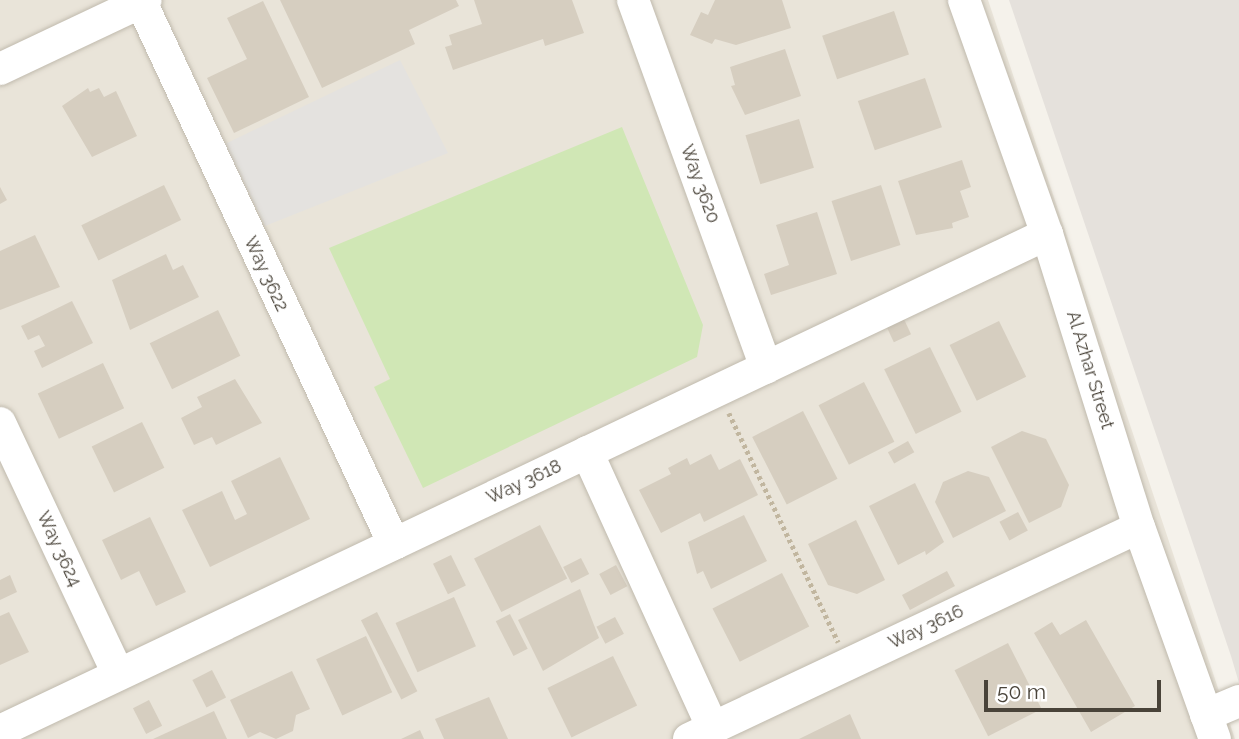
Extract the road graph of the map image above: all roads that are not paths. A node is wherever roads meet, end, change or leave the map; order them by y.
1 (633, 0) edge
2 (964, 0) edge
3 (143, 1) edge
4 (0, 69) edge
5 (1047, 234) junction
6 (766, 368) junction
7 (0, 423) edge
8 (587, 452) junction
9 (1139, 527) junction
10 (394, 544) junction
11 (118, 674) junction
12 (1239, 701) edge
13 (0, 731) edge
14 (1210, 732) edge
15 (701, 733) edge

1 - 6 street, Way 3620
2 - 5 street, Al Azhar Street
3 - 4 street
3 - 10 street, Way 3622
5 - 6 street, Way 3618
5 - 9 street, Al Azhar Street
6 - 8 street, Way 3618
7 - 11 street, Way 3624
8 - 10 street, Way 3618
8 - 15 street, Way 3616
9 - 14 street, Al Azhar Street
9 - 15 street, Way 3616
10 - 11 street, Way 3618
11 - 13 street, Way 3618
12 - 14 street

